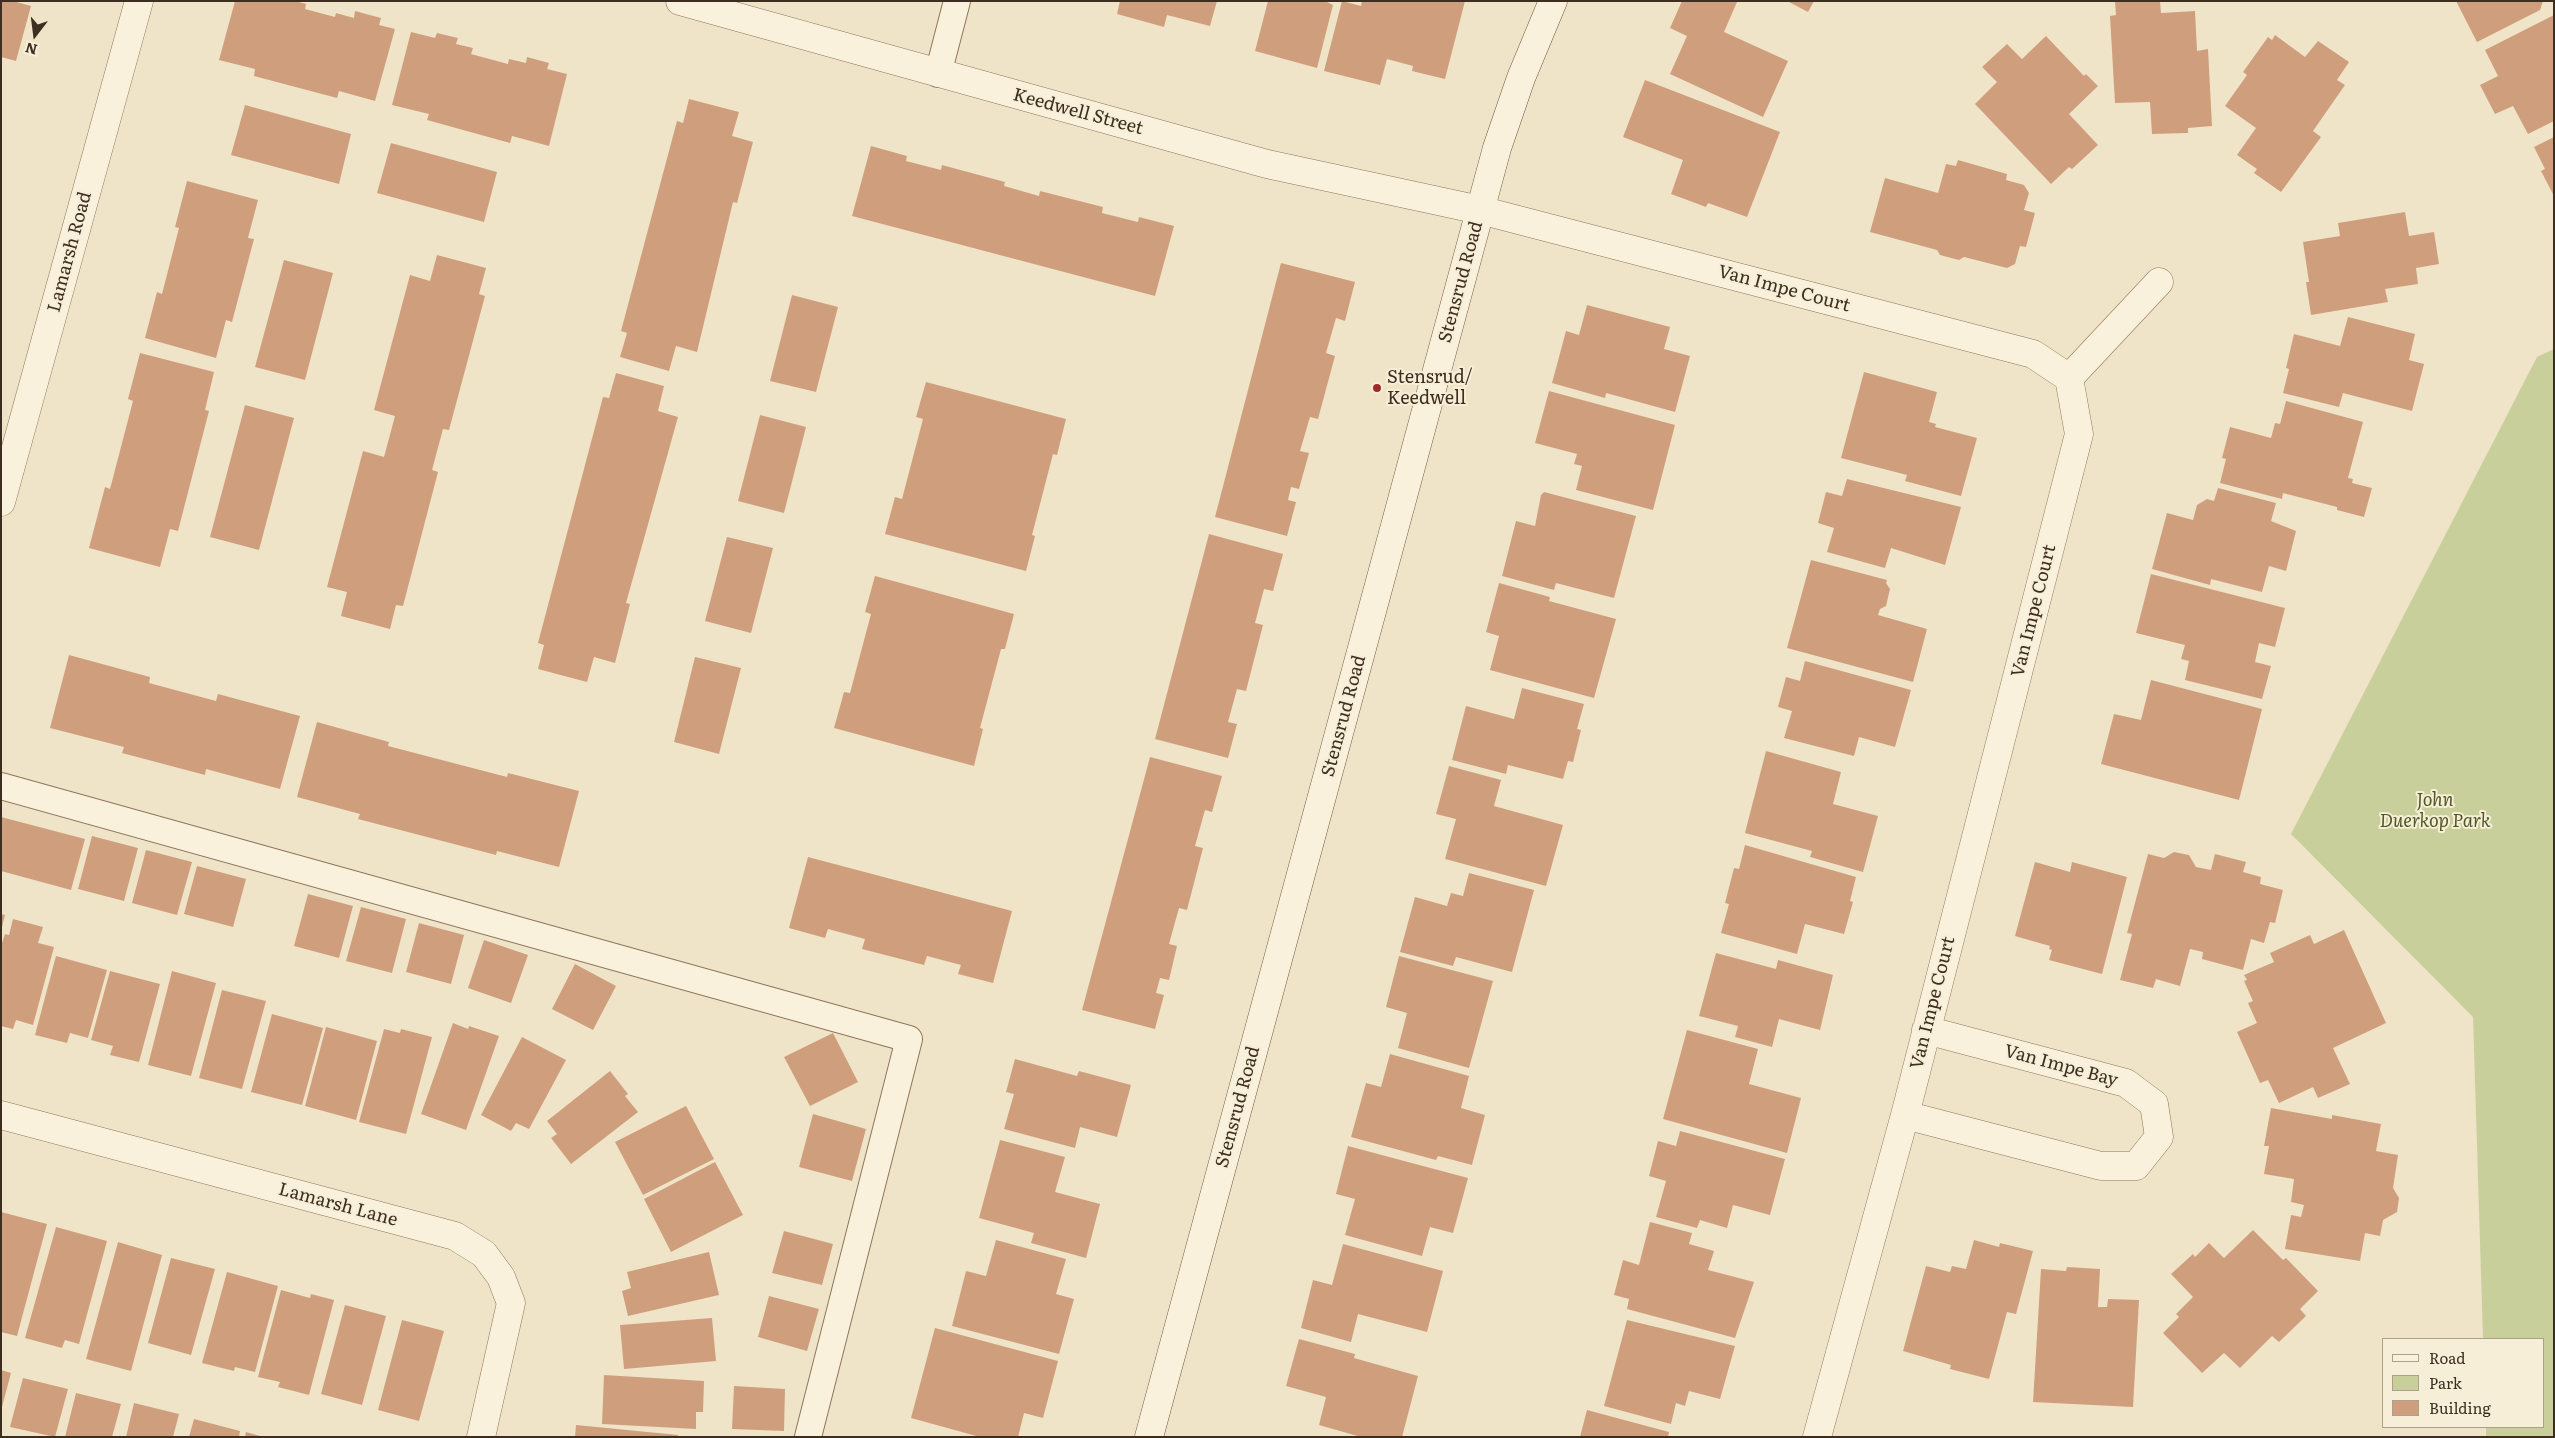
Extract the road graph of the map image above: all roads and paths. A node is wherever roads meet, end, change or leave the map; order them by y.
1 (138, 1) edge
2 (680, 1) edge
3 (958, 1) edge
4 (1553, 1) edge
5 (938, 74) junction
6 (1480, 210) junction
7 (2159, 282) dead end
8 (2068, 378) junction
9 (1, 502) edge
10 (1, 786) edge
11 (1926, 1030) junction
12 (1, 1115) edge
13 (1904, 1115) junction
14 (481, 1437) edge
15 (808, 1437) edge
16 (1149, 1437) edge
17 (1817, 1437) edge

1 - 9 street, Lamarsh Road
2 - 5 street, Keedwell Street
3 - 5 lane
4 - 6 street, Stensrud Road
5 - 6 street, Keedwell Street
6 - 8 street, Van Impe Court
6 - 16 street, Stensrud Road
7 - 8 street
8 - 11 street, Van Impe Court
10 - 15 lane
11 - 13 street, Van Impe Court
11 - 13 street, Van Impe Bay
12 - 14 street, Lamarsh Lane
13 - 17 street, Van Impe Court

